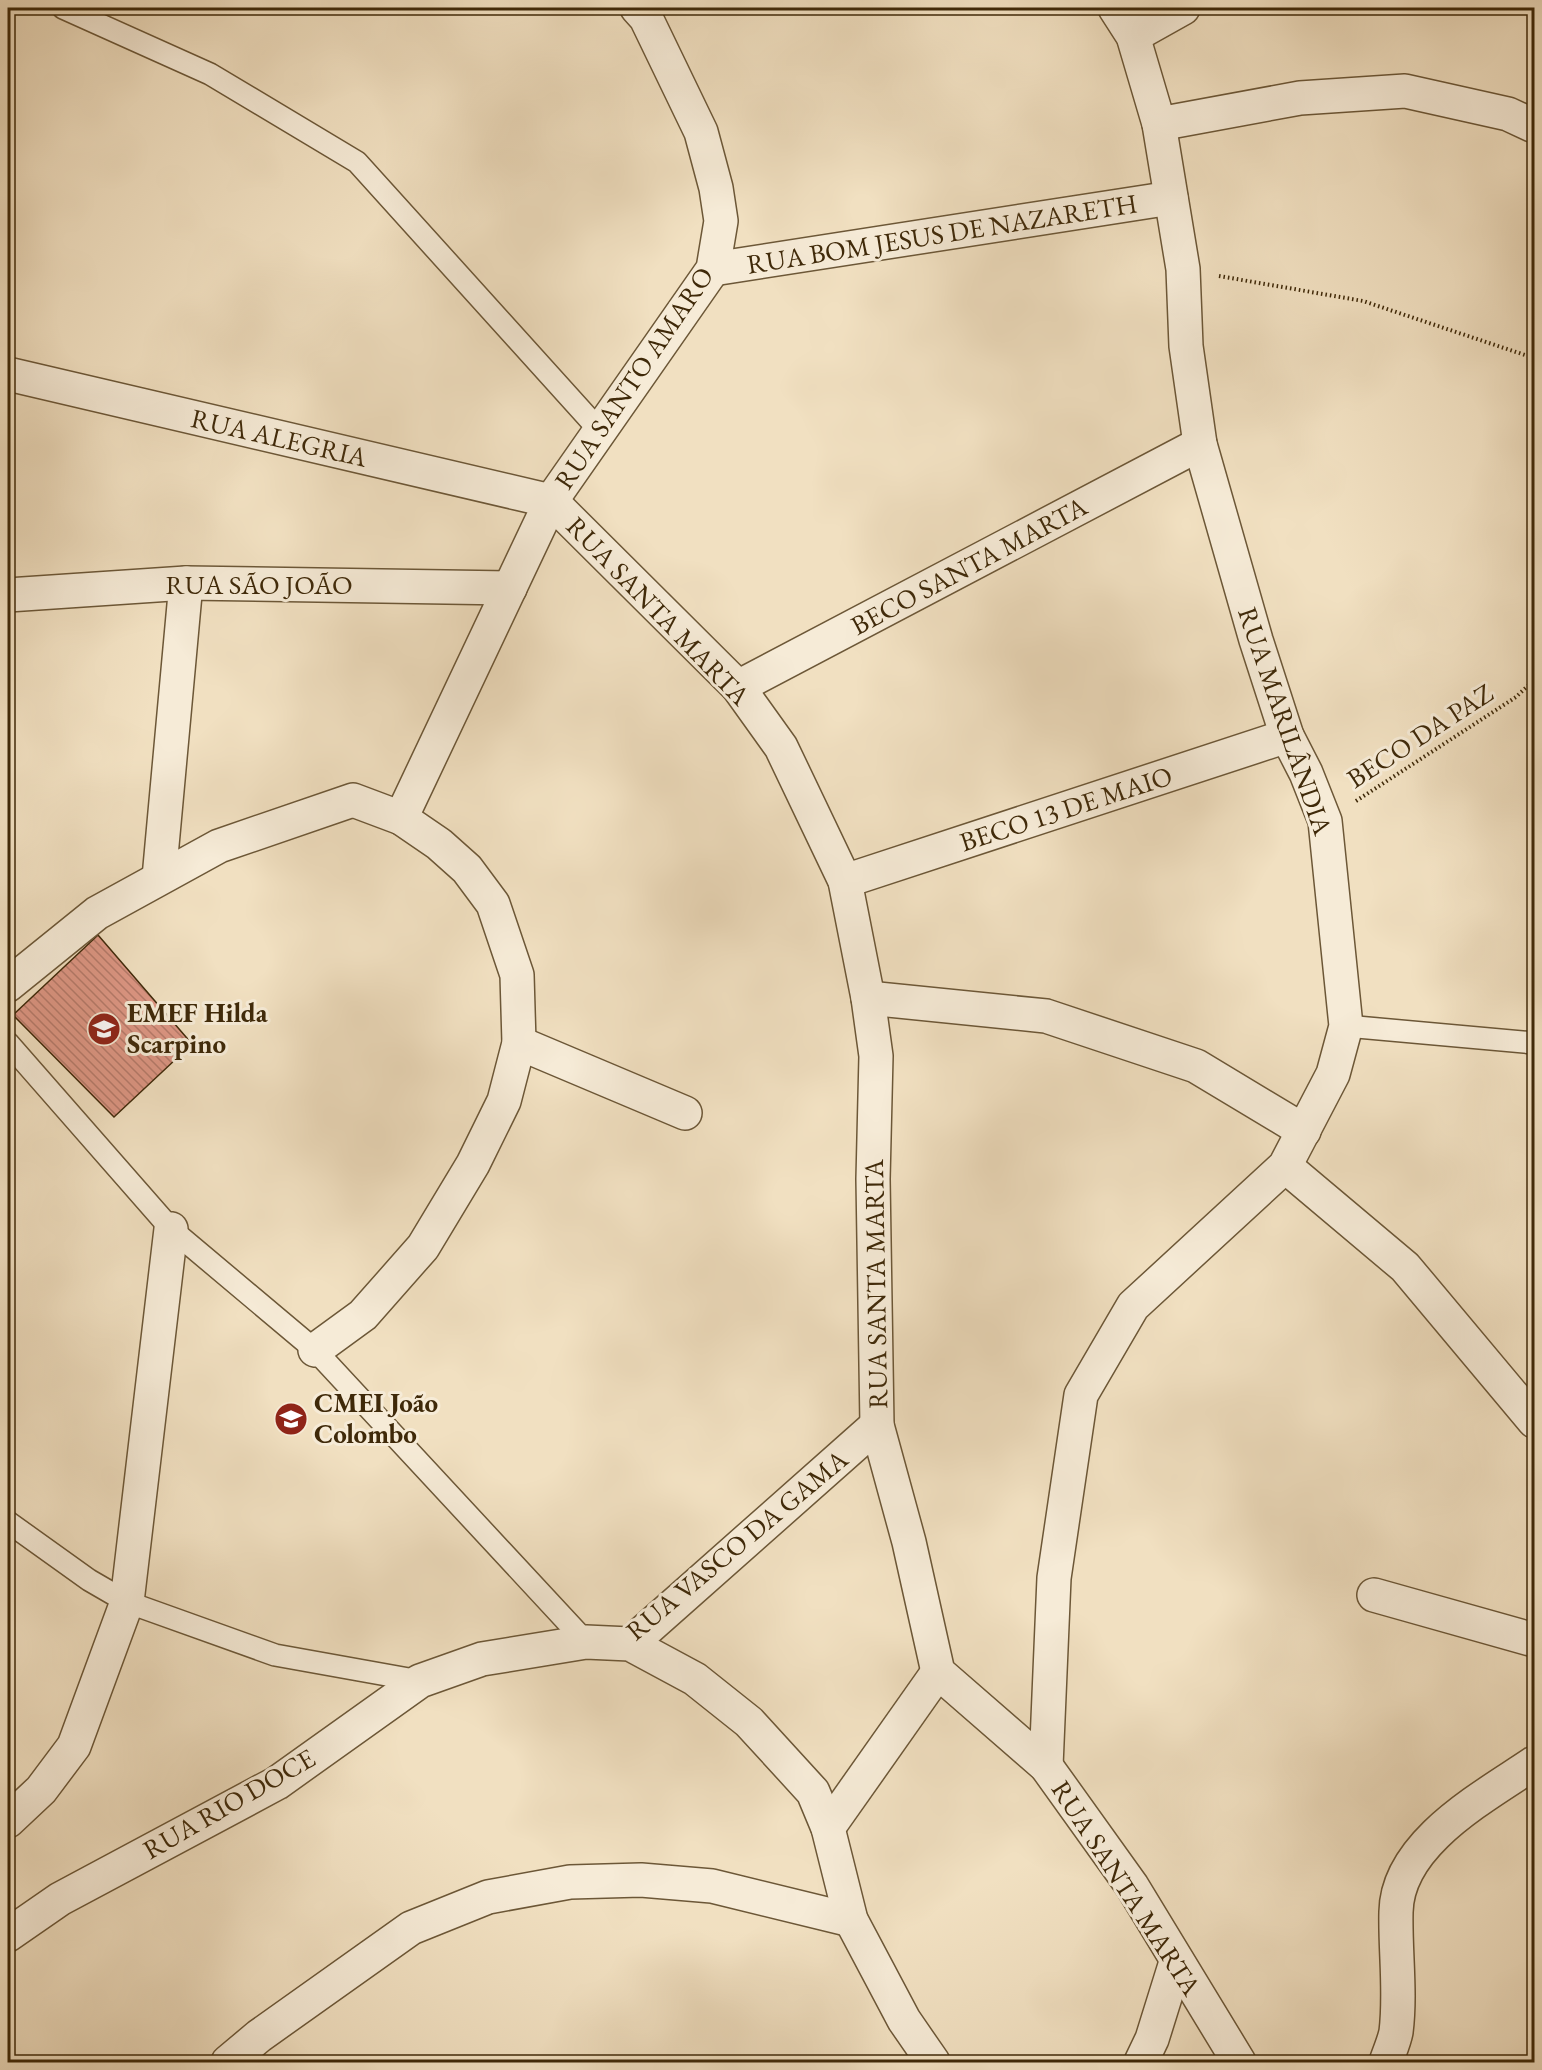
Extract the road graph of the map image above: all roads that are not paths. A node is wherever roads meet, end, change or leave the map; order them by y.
1 (63, 8) edge
2 (1115, 8) edge
3 (1183, 8) edge
4 (648, 11) edge
5 (1132, 36) junction
6 (1160, 124) junction
7 (1534, 126) edge
8 (1171, 198) junction
9 (713, 269) junction
10 (8, 374) edge
11 (600, 431) junction
12 (1200, 444) junction
13 (551, 501) junction
14 (186, 583) junction
15 (510, 588) junction
16 (8, 595) edge
17 (738, 687) junction
18 (1287, 736) junction
19 (401, 818) junction
20 (159, 878) junction
21 (845, 881) junction
22 (10, 974) edge
23 (868, 998) junction
24 (1346, 1026) junction
25 (1534, 1042) edge
26 (519, 1043) junction
27 (8, 1044) edge
28 (685, 1113) dead end
29 (1304, 1131) junction
30 (1285, 1166) junction
31 (171, 1229) junction
32 (315, 1350) junction
33 (1534, 1421) edge
34 (877, 1425) junction
35 (8, 1522) edge
36 (1374, 1595) dead end
37 (126, 1602) junction
38 (1534, 1640) edge
39 (586, 1642) junction
40 (630, 1644) junction
41 (482, 1659) joint
42 (938, 1672) junction
43 (420, 1681) junction
44 (1534, 1763) edge
45 (1046, 1766) junction
46 (8, 1821) edge
47 (828, 1828) junction
48 (851, 1920) junction
49 (8, 1935) edge
50 (1176, 1962) junction
51 (260, 2049) edge
52 (228, 2062) edge
53 (933, 2062) edge
54 (1142, 2062) edge
55 (1239, 2062) edge
56 (1386, 2062) edge

1 - 11 lane
2 - 5 street, RUA MARILÂNDIA
3 - 5 street
4 - 9 street, RUA SANTO AMARO
5 - 6 street, RUA MARILÂNDIA
6 - 7 street
6 - 8 street, RUA MARILÂNDIA
8 - 9 street, RUA BOM JESUS DE NAZARETH
8 - 12 street, RUA MARILÂNDIA
9 - 11 street, RUA SANTO AMARO
10 - 13 street, RUA ALEGRIA
11 - 13 street, RUA SANTO AMARO
12 - 17 street, BECO SANTA MARTA
12 - 18 street, RUA MARILÂNDIA
13 - 15 street, RUA SANTO AMARO
13 - 17 street, RUA SANTA MARTA
14 - 15 street, RUA SÃO JOÃO
14 - 16 street, RUA SÃO JOÃO
14 - 20 street
15 - 19 street, RUA SANTO AMARO
17 - 21 street, RUA SANTA MARTA
18 - 21 street, BECO 13 DE MAIO
18 - 24 street, RUA MARILÂNDIA
19 - 20 street
19 - 26 street
20 - 22 street
21 - 23 street, RUA SANTA MARTA
23 - 29 street
23 - 34 street, RUA SANTA MARTA
24 - 25 lane
24 - 29 street, RUA MARILÂNDIA
26 - 28 street
26 - 32 street
27 - 31 lane
29 - 30 street, RUA MARILÂNDIA
30 - 33 street
30 - 45 street, RUA MARILÂNDIA
31 - 32 lane
31 - 37 street
32 - 39 lane
34 - 40 street, RUA VASCO DA GAMA
34 - 42 street, RUA SANTA MARTA
35 - 37 lane
36 - 38 street
37 - 43 lane
37 - 46 street
39 - 40 street, RUA VASCO DA GAMA
39 - 41 street, RUA VASCO DA GAMA
40 - 47 street
41 - 43 street, RUA RIO DOCE
42 - 45 street, RUA SANTA MARTA
42 - 47 street
43 - 49 street, RUA RIO DOCE
44 - 56 street
45 - 50 street, RUA SANTA MARTA
47 - 48 street
48 - 51 street
48 - 53 street
50 - 54 street
50 - 55 street, RUA SANTA MARTA
51 - 52 street

